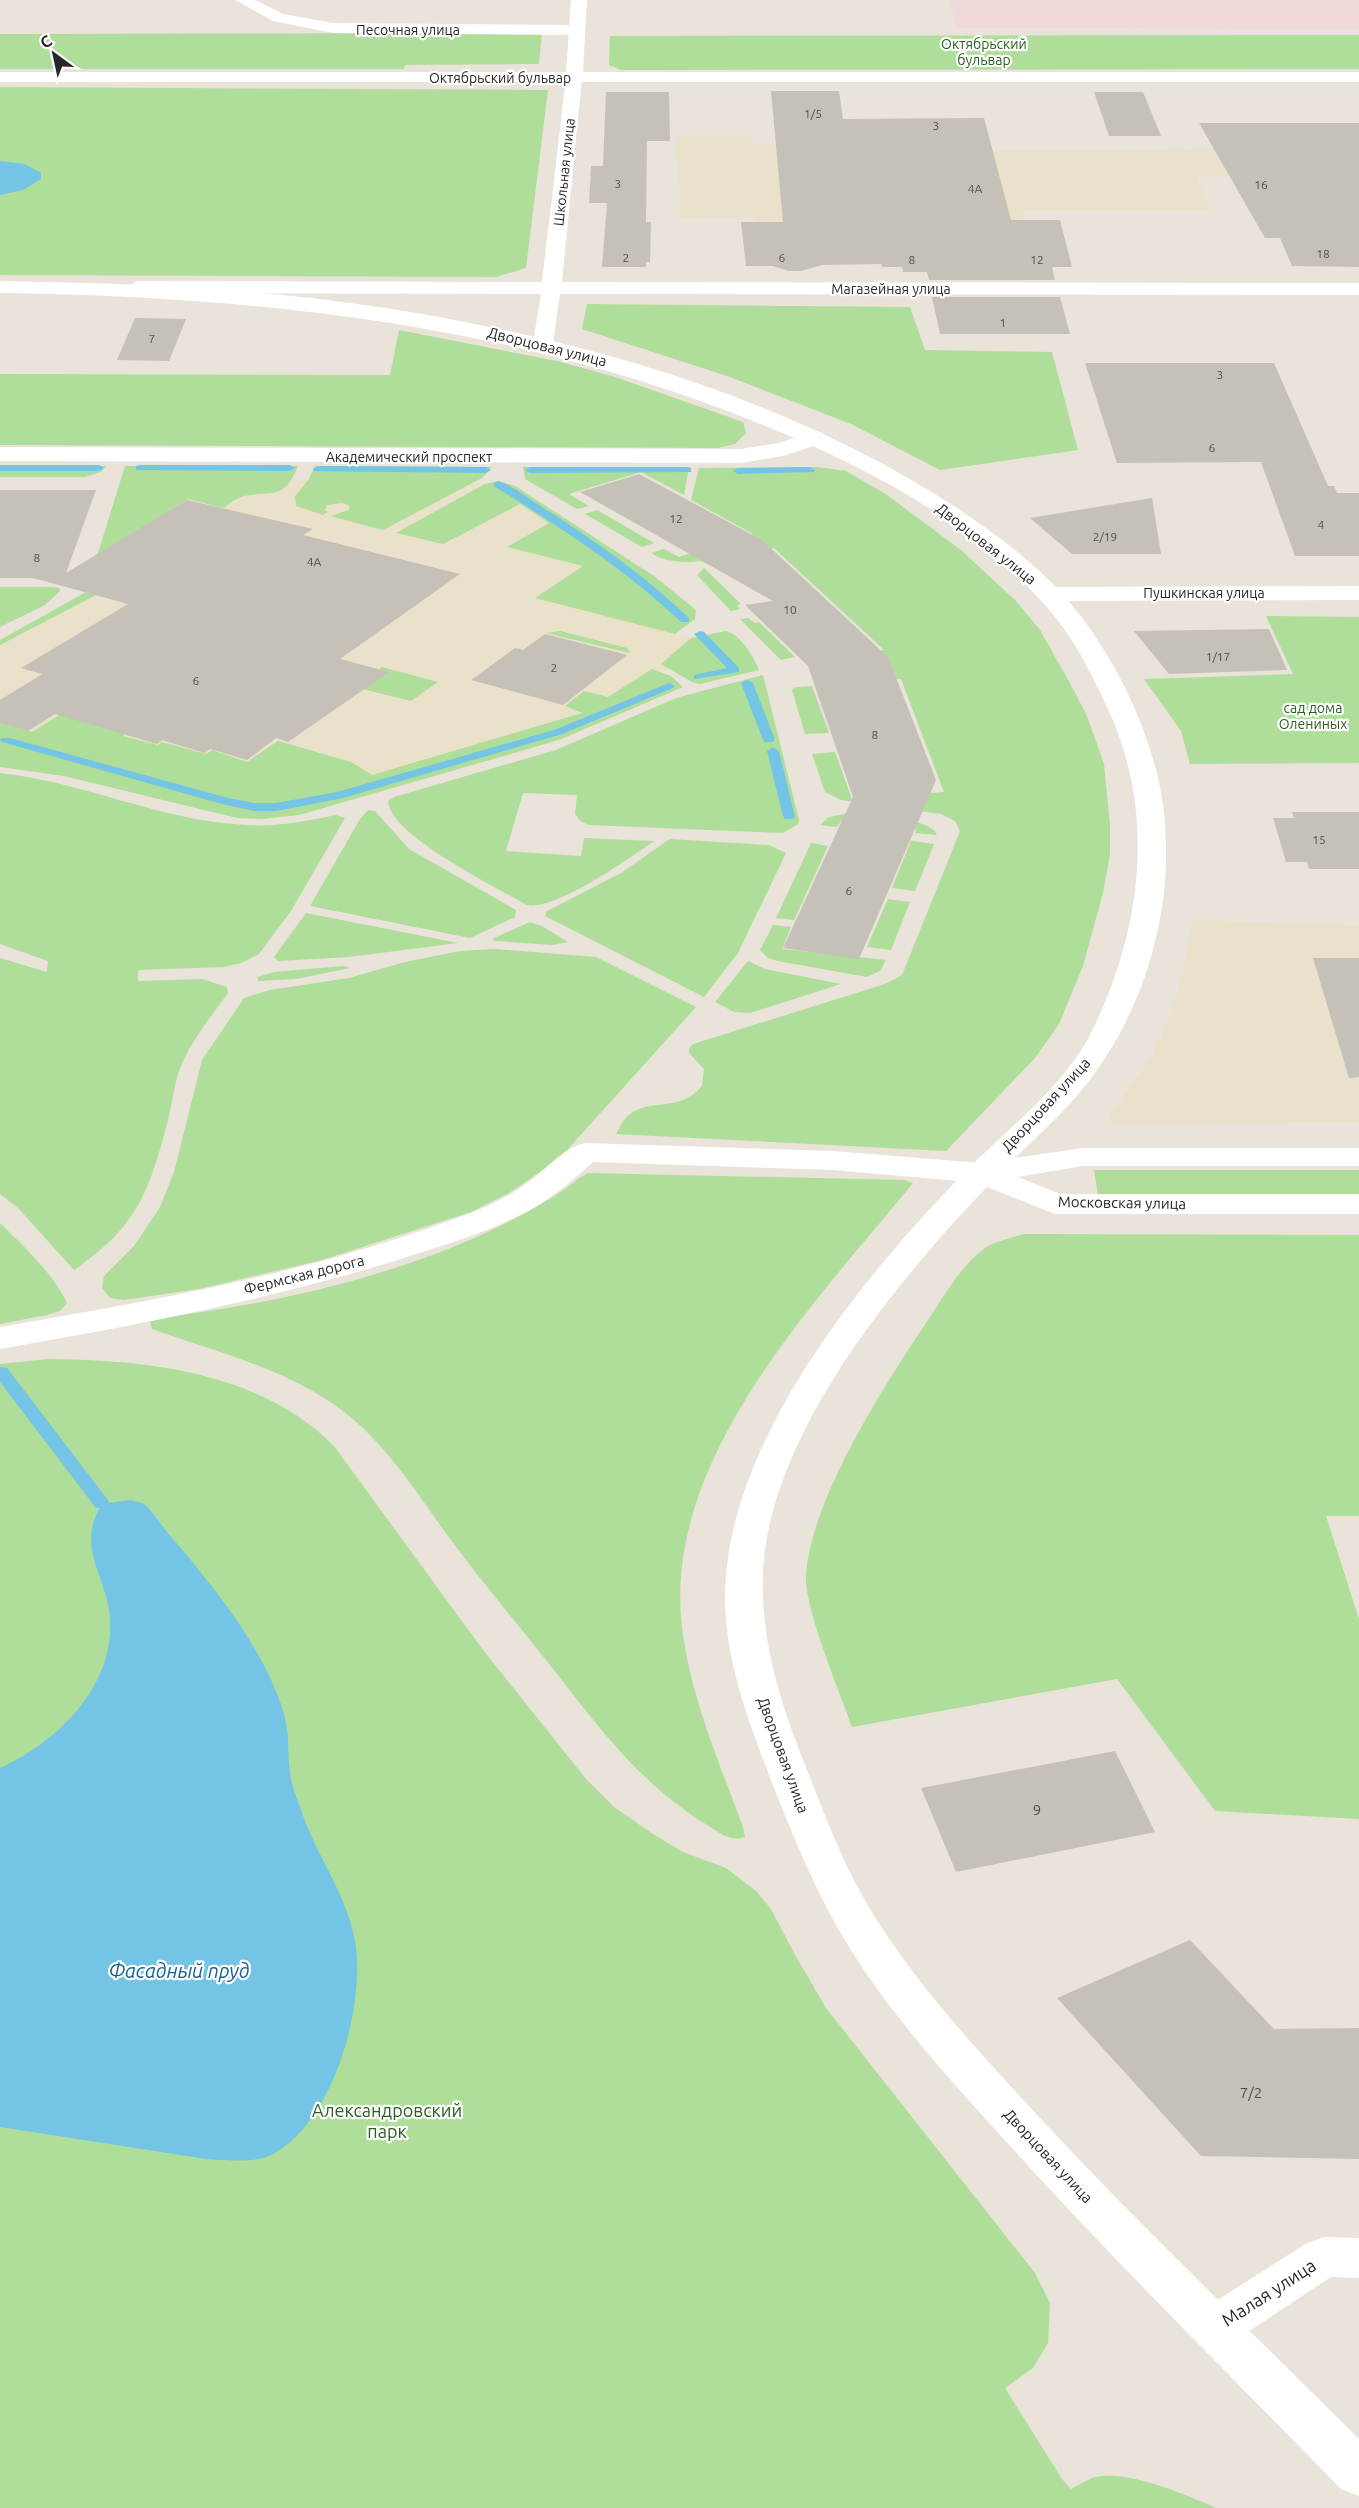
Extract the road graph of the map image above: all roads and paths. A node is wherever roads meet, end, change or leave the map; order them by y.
1 (243, 0) edge
2 (579, 0) edge
3 (577, 30) junction
4 (0, 77) edge
5 (1359, 77) edge
6 (574, 78) junction
7 (0, 286) edge
8 (71, 287) junction
9 (423, 288) junction
10 (552, 288) junction
11 (1359, 289) edge
12 (402, 315) junction
13 (543, 343) junction
14 (815, 438) junction
15 (0, 454) edge
16 (1359, 593) edge
17 (1048, 594) junction
18 (1359, 1157) edge
19 (981, 1173) junction
20 (1359, 1204) edge
21 (0, 1338) edge
22 (1359, 2258) edge
23 (1214, 2328) junction
24 (1359, 2473) edge

1 - 3 street, Песочная улица
2 - 3 street, Школьная улица
3 - 6 street, Школьная улица
4 - 6 street, Октябрьский бульвар
5 - 6 street, Октябрьский бульвар
6 - 10 street, Школьная улица
7 - 8 street, Дворцовая улица
8 - 9 street, Магазейная улица
8 - 12 street, Дворцовая улица
9 - 10 street, Магазейная улица
9 - 12 street
10 - 11 street, Магазейная улица
10 - 13 street, Школьная улица
12 - 13 street, Дворцовая улица
13 - 14 street, Дворцовая улица
14 - 15 street, Академический проспект
14 - 17 street, Дворцовая улица
16 - 17 street, Пушкинская улица
17 - 19 street, Дворцовая улица
18 - 19 street
19 - 20 street, Московская улица
19 - 21 street, Фермская дорога
19 - 23 street, Дворцовая улица
22 - 23 street, Малая улица
23 - 24 street, Дворцовая улица

